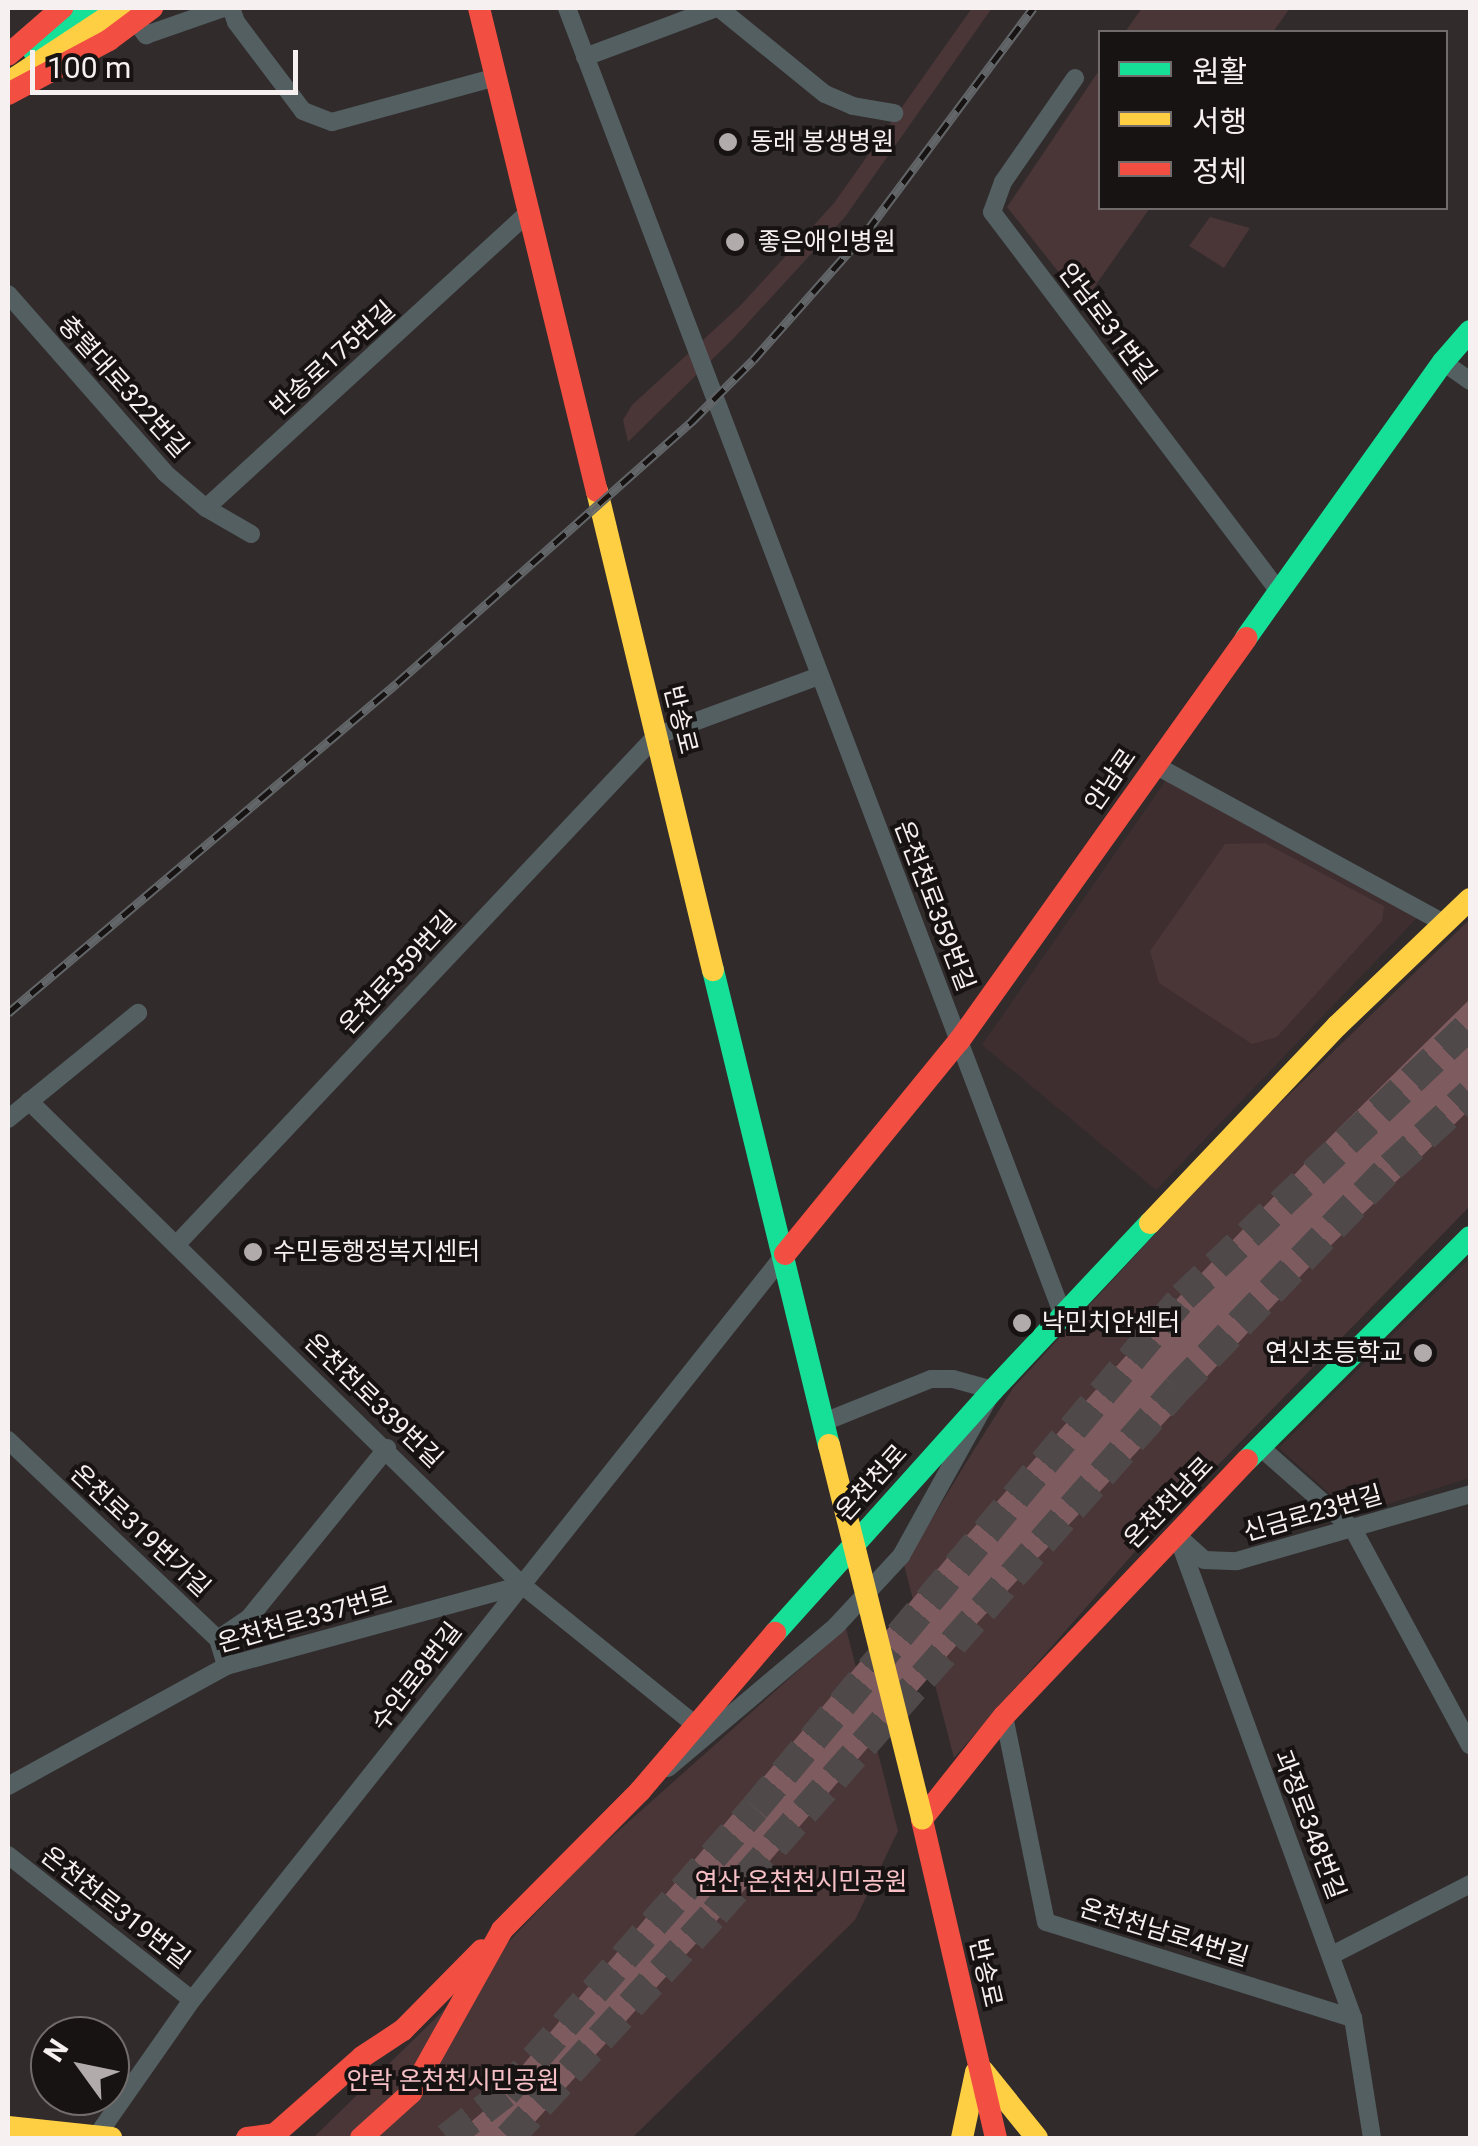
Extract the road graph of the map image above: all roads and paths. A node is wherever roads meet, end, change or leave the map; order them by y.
1 (62, 8) edge
2 (90, 8) edge
3 (223, 8) edge
4 (231, 8) edge
5 (479, 8) edge
6 (567, 8) edge
7 (717, 8) edge
8 (136, 12) edge
9 (8, 55) edge
10 (585, 57) junction
11 (8, 69) edge
12 (496, 78) junction
13 (1075, 78) dead end
14 (8, 82) edge
15 (8, 94) edge
16 (894, 113) dead end
17 (530, 210) junction
18 (8, 294) edge
19 (1470, 331) edge
20 (1443, 362) junction
21 (1470, 381) edge
22 (206, 508) junction
23 (251, 534) dead end
24 (1279, 591) junction
25 (820, 676) junction
26 (656, 736) junction
27 (1155, 765) junction
28 (1470, 899) edge
29 (1445, 924) junction
30 (138, 1012) dead end
31 (959, 1041) junction
32 (29, 1102) junction
33 (8, 1119) edge
34 (1470, 1238) edge
35 (176, 1245) junction
36 (786, 1254) junction
37 (1064, 1315) junction
38 (993, 1390) junction
39 (824, 1422) junction
40 (8, 1440) edge
41 (387, 1448) junction
42 (1260, 1448) junction
43 (1470, 1494) edge
44 (1352, 1529) junction
45 (1176, 1535) junction
46 (522, 1585) junction
47 (218, 1639) junction
48 (226, 1666) junction
49 (1004, 1716) junction
50 (694, 1724) junction
51 (1470, 1745) edge
52 (8, 1786) edge
53 (640, 1791) junction
54 (922, 1819) junction
55 (8, 1855) edge
56 (1470, 1884) edge
57 (502, 1930) junction
58 (1332, 1956) junction
59 (192, 2000) junction
60 (1353, 2018) junction
61 (978, 2064) junction
62 (8, 2127) edge
63 (103, 2138) edge
64 (247, 2138) edge
65 (361, 2138) edge
66 (962, 2138) edge
67 (996, 2138) edge
68 (1038, 2138) edge
69 (1372, 2138) edge

1 - 9 street
2 - 11 street
3 - 8 street
4 - 12 street
5 - 12 street, 반송로
6 - 10 street, 온천천로359번길
7 - 10 street
7 - 16 street
8 - 14 street
8 - 15 street
10 - 25 street, 온천천로359번길
12 - 17 street, 반송로
13 - 24 street, 안남로31번길
17 - 22 street, 반송로175번길
17 - 26 street, 반송로
18 - 22 street, 충렬대로322번길
19 - 20 street, 안남로
20 - 21 street
20 - 24 street, 안남로
22 - 23 street
24 - 27 street, 안남로
25 - 26 street
25 - 31 street, 온천천로359번길
26 - 35 street, 온천로359번길
26 - 36 street, 반송로
27 - 29 street
27 - 31 street, 안남로
28 - 29 street, 온천천로
29 - 37 street, 온천천로
30 - 32 street
31 - 36 street, 안남로
31 - 37 street, 온천천로359번길
32 - 33 street
32 - 35 street, 온천천로339번길
34 - 42 street, 온천천남로
35 - 41 street, 온천천로339번길
36 - 39 street, 반송로
36 - 46 street, 수안로8번길
37 - 38 street, 온천천로
38 - 39 street
38 - 50 street, 온천천로
38 - 53 street
39 - 54 street, 반송로, bridge
40 - 47 street, 온천로319번가길
41 - 46 street, 온천천로339번길
41 - 47 street
42 - 44 street
42 - 45 street, 온천천남로
43 - 44 street, 신금로23번길
44 - 45 street, 신금로23번길
44 - 51 street
45 - 49 street, 온천천남로
45 - 58 street, 과정로348번길
46 - 48 street, 온천천로337번로
46 - 50 street, 온천천로339번길
46 - 59 street, 수안로8번길
47 - 48 street
48 - 52 street, 온천천로337번로
49 - 54 street, 온천천남로
49 - 60 street, 온천천남로4번길
50 - 53 street, 온천천로
53 - 57 street, 온천천로
54 - 61 street, 반송로
55 - 59 street, 온천천로319번길
56 - 58 street
57 - 64 street
57 - 65 street, 온천천로
58 - 60 street, 과정로348번길
59 - 63 street, 수안로8번길
60 - 69 street, 과정로348번길
61 - 66 street
61 - 67 street, 반송로
61 - 68 street
62 - 63 street

